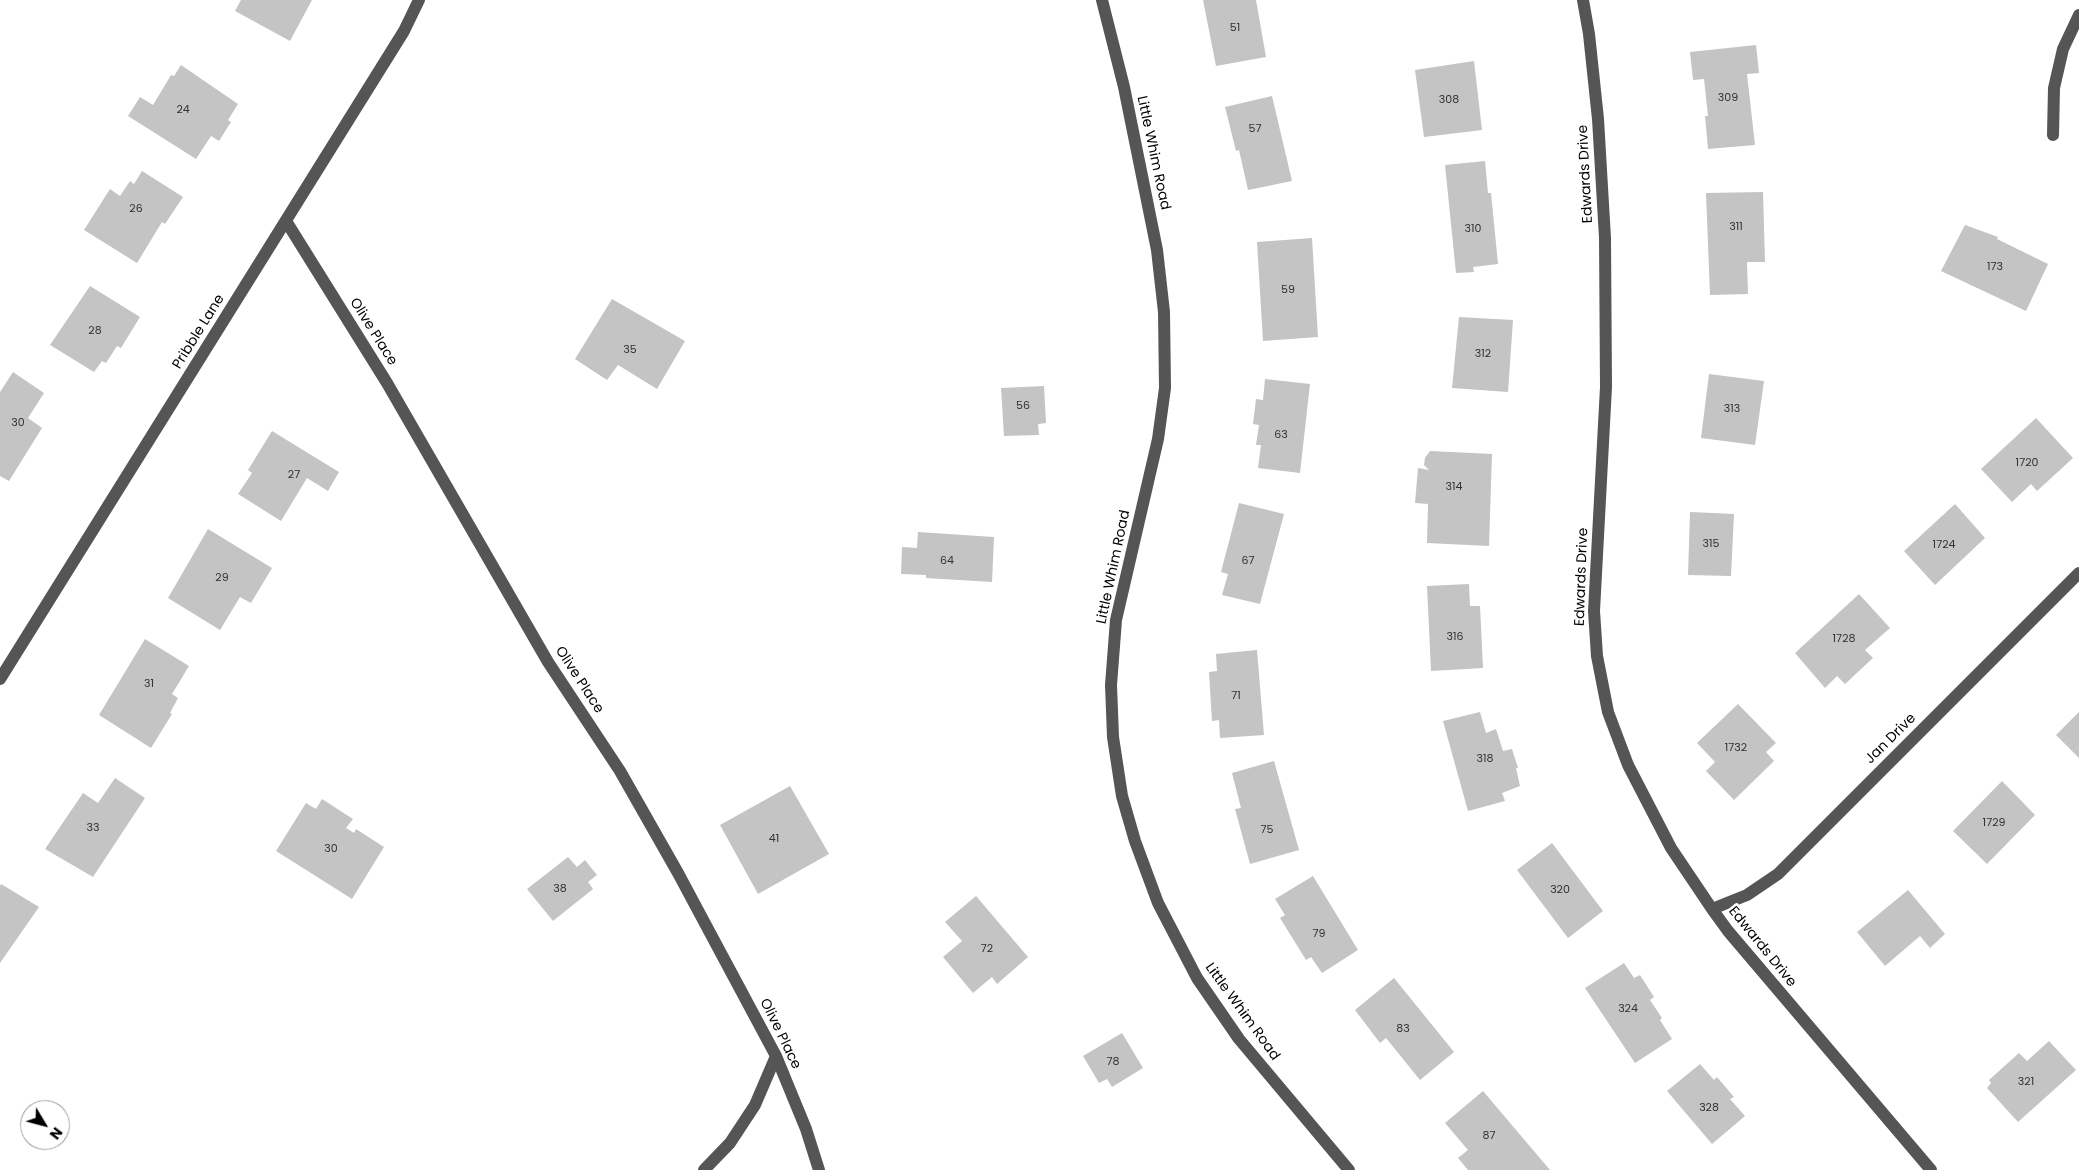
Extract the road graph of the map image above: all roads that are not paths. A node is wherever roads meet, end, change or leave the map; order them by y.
1 (419, 0) edge
2 (1102, 0) edge
3 (1583, 0) edge
4 (2079, 15) edge
5 (2053, 135) dead end
6 (286, 221) junction
7 (2079, 573) edge
8 (0, 679) edge
9 (1712, 909) junction
10 (776, 1056) junction
11 (704, 1170) edge
12 (818, 1170) edge
13 (1349, 1170) edge
14 (1930, 1170) edge

1 - 6 street, Pribble Lane
2 - 13 street, Little Whim Road
3 - 9 street, Edwards Drive
4 - 5 street
6 - 8 street, Pribble Lane
6 - 10 street, Olive Place
7 - 9 street, Jan Drive
9 - 14 street, Edwards Drive
10 - 11 street
10 - 12 street, Olive Place

